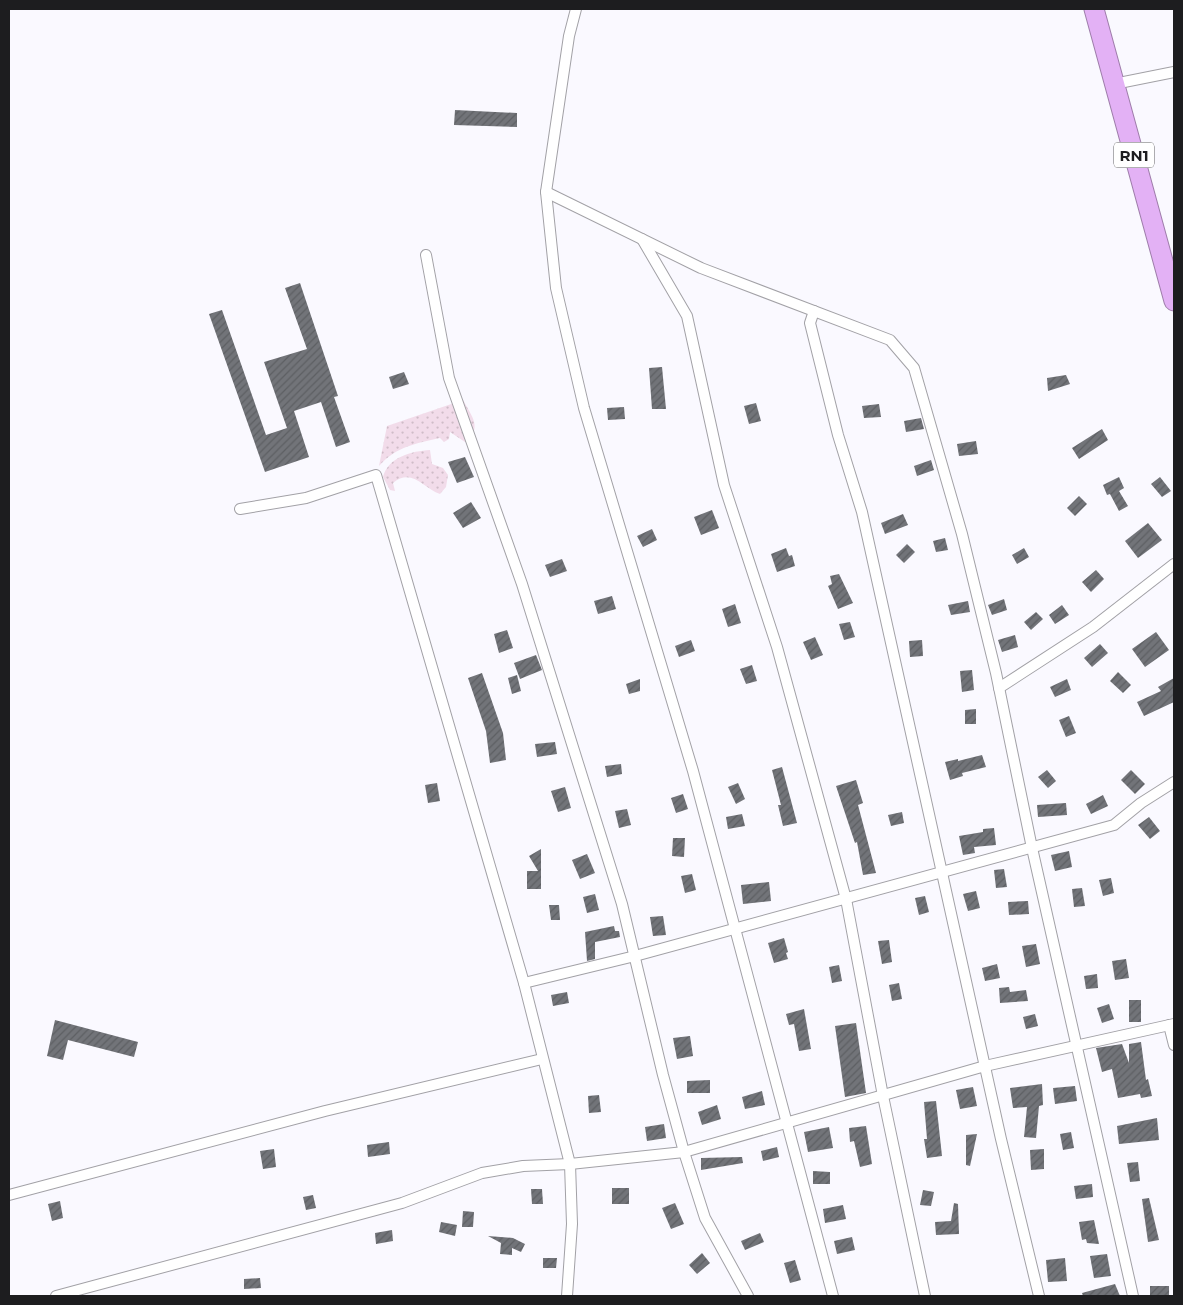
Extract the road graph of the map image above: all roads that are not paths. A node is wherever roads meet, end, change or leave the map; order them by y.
1 (576, 9) edge
2 (1094, 9) edge
3 (1174, 72) edge
4 (1114, 84) junction
5 (546, 192) junction
6 (641, 238) junction
7 (426, 255) dead end
8 (1174, 301) edge
9 (814, 311) junction
10 (240, 509) dead end
11 (1174, 564) edge
12 (999, 688) junction
13 (1174, 782) edge
14 (1032, 848) junction
15 (943, 873) junction
16 (846, 899) junction
17 (735, 928) junction
18 (635, 956) junction
19 (524, 983) junction
20 (1172, 1024) edge
21 (1078, 1045) junction
22 (1174, 1045) edge
23 (542, 1060) junction
24 (985, 1066) junction
25 (883, 1096) junction
26 (788, 1124) junction
27 (684, 1152) junction
28 (570, 1164) junction
29 (9, 1195) edge
30 (56, 1296) edge
31 (567, 1296) edge
32 (748, 1296) edge
33 (833, 1296) edge
34 (925, 1296) edge
35 (1039, 1296) edge
36 (1133, 1296) edge

1 - 5 street
2 - 4 highway, RN1
3 - 4 street
4 - 8 highway, RN1
5 - 6 street
5 - 17 street
6 - 9 street
6 - 16 street
7 - 18 street
9 - 12 street
9 - 15 street
10 - 19 street
11 - 12 street
12 - 14 street
13 - 14 street
14 - 15 street
14 - 21 street
15 - 16 street
15 - 24 street
16 - 17 street
16 - 25 street
17 - 18 street
17 - 26 street
18 - 19 street
18 - 27 street
19 - 23 street
20 - 21 street
20 - 22 street
21 - 24 street
21 - 36 street
23 - 28 street
23 - 29 street
24 - 25 street
24 - 35 street
25 - 26 street
25 - 34 street
26 - 27 street
26 - 33 street
27 - 28 street
27 - 32 street
28 - 30 street
28 - 31 street

